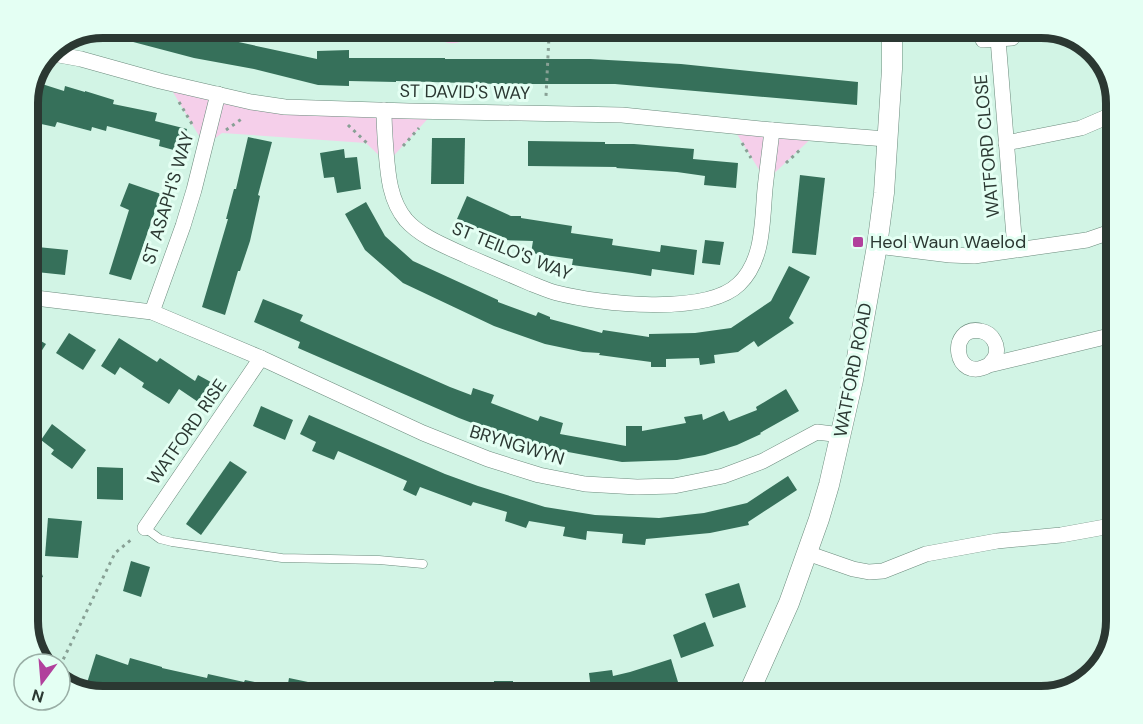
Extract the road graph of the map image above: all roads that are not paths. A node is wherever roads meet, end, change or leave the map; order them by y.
1 (892, 38) edge
2 (998, 39) dead end
3 (59, 55) edge
4 (218, 94) junction
5 (384, 111) junction
6 (1106, 117) edge
7 (772, 130) junction
8 (886, 139) junction
9 (1006, 143) junction
10 (1106, 233) edge
11 (877, 246) junction
12 (1016, 249) junction
13 (38, 298) edge
14 (152, 312) junction
15 (1106, 337) edge
16 (261, 358) junction
17 (989, 365) dead end
18 (841, 435) junction
19 (1106, 527) edge
20 (145, 528) joint
21 (807, 552) junction
22 (423, 564) dead end
23 (752, 686) edge

1 - 8 street, WATFORD ROAD
2 - 9 street, WATFORD CLOSE
3 - 4 street, ST DAVID'S WAY
4 - 5 street, ST DAVID'S WAY
4 - 14 street, ST ASAPH'S WAY
5 - 7 street, ST DAVID'S WAY
5 - 7 street, ST TEILO'S WAY
6 - 9 street
7 - 8 street, ST DAVID'S WAY
8 - 11 street, WATFORD ROAD
9 - 12 street, WATFORD CLOSE
10 - 12 street
11 - 12 street
11 - 18 street, WATFORD ROAD
13 - 14 street, BRYNGWYN
14 - 16 street, BRYNGWYN
15 - 17 street
16 - 18 street, BRYNGWYN
16 - 20 street, WATFORD RISE
18 - 21 street, WATFORD ROAD
19 - 21 street
20 - 22 lane
21 - 23 street, WATFORD ROAD

